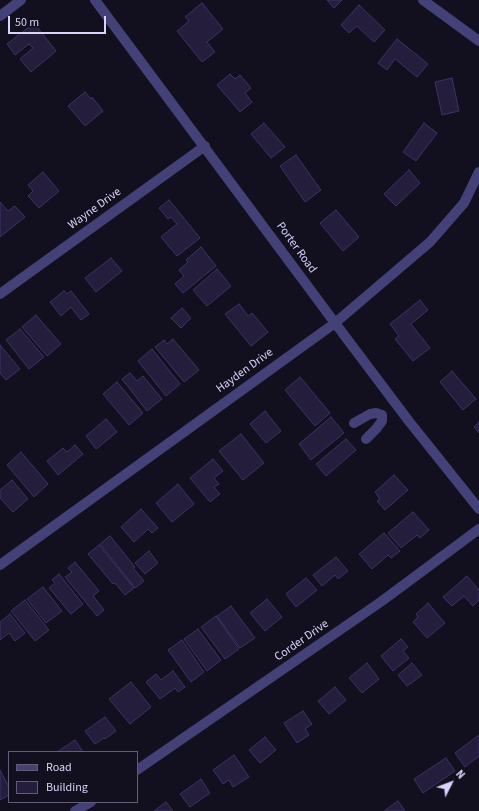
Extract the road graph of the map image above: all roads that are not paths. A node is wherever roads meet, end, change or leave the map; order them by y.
1 (21, 0) edge
2 (96, 0) edge
3 (423, 0) edge
4 (0, 16) edge
5 (479, 41) edge
6 (205, 146) junction
7 (479, 172) edge
8 (0, 294) edge
9 (335, 323) junction
10 (396, 404) junction
11 (382, 415) junction
12 (354, 423) dead end
13 (366, 439) dead end
14 (479, 509) edge
15 (479, 529) edge
16 (0, 565) edge
17 (138, 769) edge
18 (89, 803) edge
19 (75, 811) edge

1 - 4 street
2 - 6 street, Porter Road
3 - 5 street
6 - 8 street, Wayne Drive
6 - 9 street, Porter Road
7 - 9 street, Hayden Drive
9 - 10 street, Porter Road
9 - 16 street, Hayden Drive
10 - 11 street
10 - 14 street, Porter Road
11 - 12 street
11 - 13 street
15 - 17 street, Corder Drive
18 - 19 street

